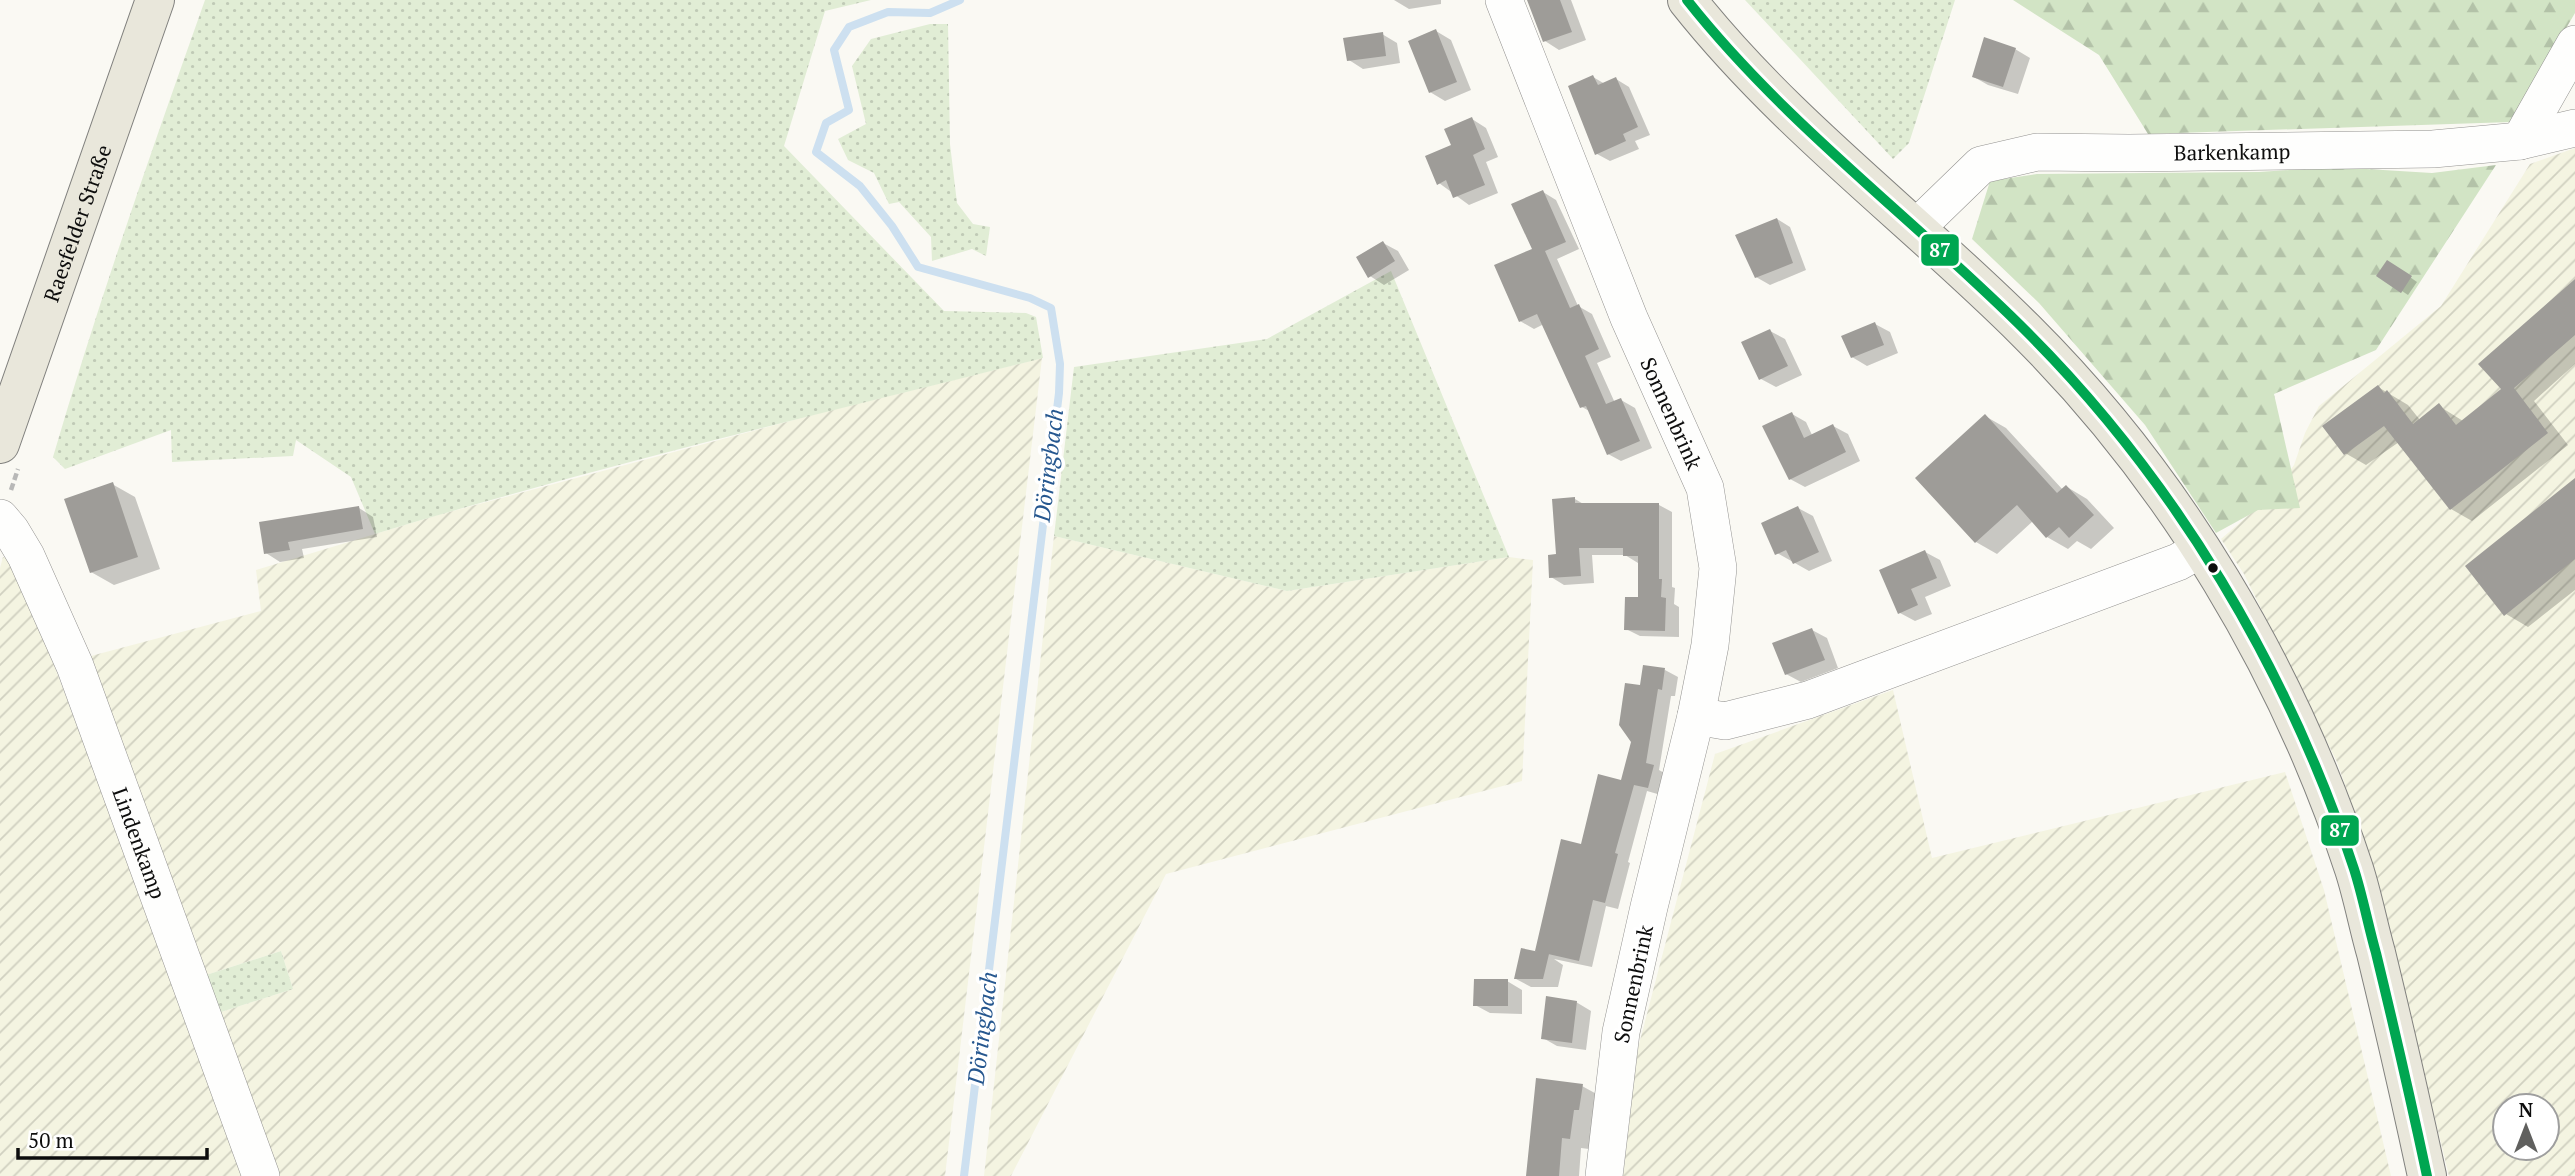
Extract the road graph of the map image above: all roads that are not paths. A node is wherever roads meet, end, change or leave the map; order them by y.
1 (155, 0) edge
2 (1504, 0) edge
3 (1687, 0) edge
4 (2575, 44) edge
5 (2575, 128) edge
6 (2519, 141) junction
7 (1916, 229) junction
8 (0, 444) edge
9 (0, 518) edge
10 (2201, 550) junction
11 (1696, 716) junction
12 (261, 1176) edge
13 (1604, 1176) edge
14 (2427, 1176) edge

1 - 8 main road, Raesfelder Straße
2 - 11 street, Sonnenbrink
3 - 7 main road
4 - 6 street
5 - 6 street, Barkenkamp
6 - 7 street, Barkenkamp
7 - 10 main road
9 - 12 street, Lindenkamp
10 - 11 street
10 - 14 main road
11 - 13 street, Sonnenbrink

